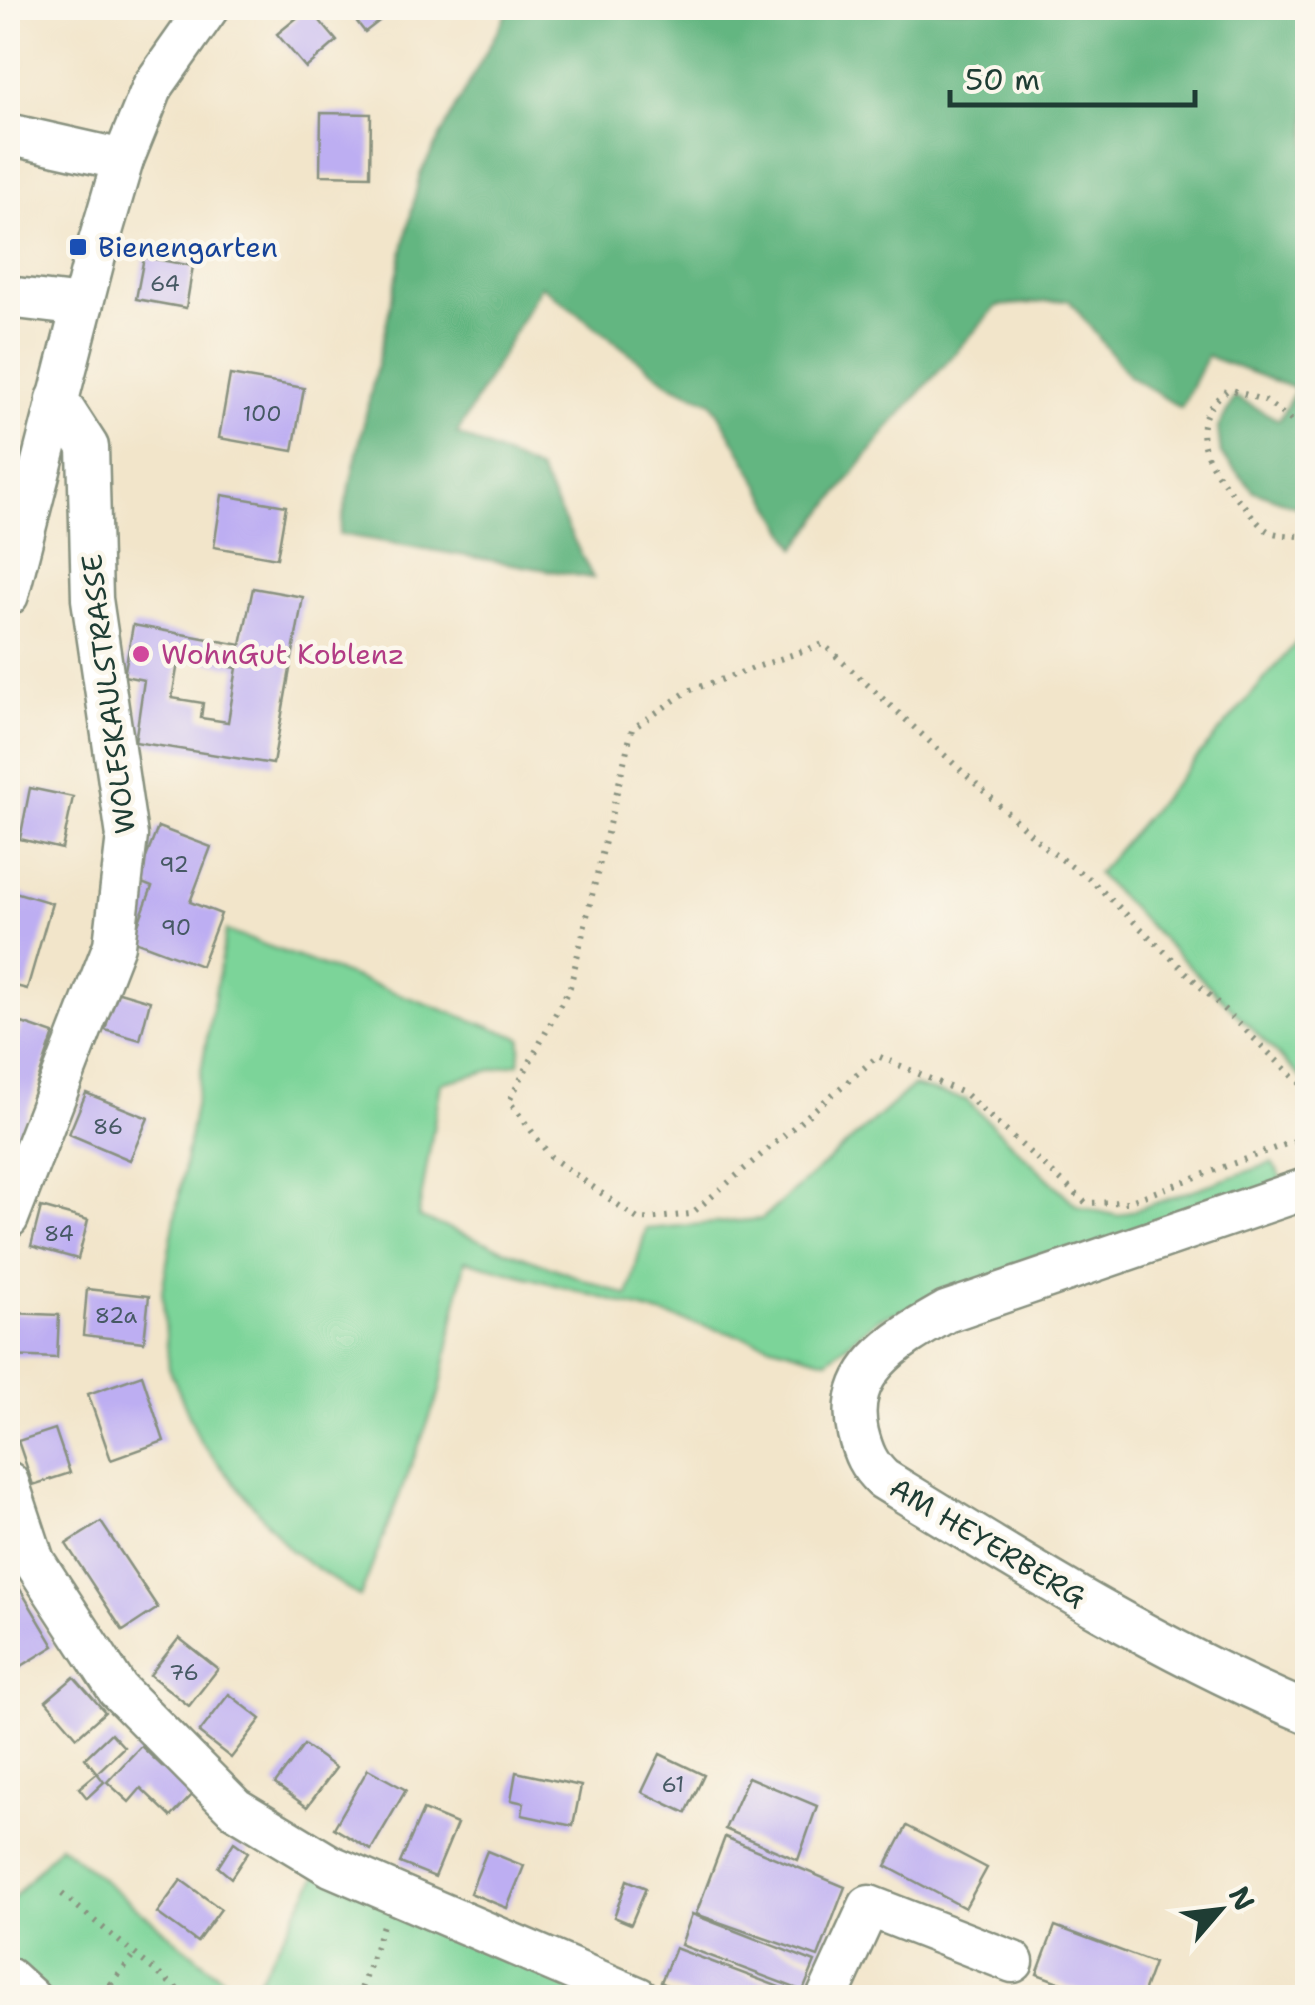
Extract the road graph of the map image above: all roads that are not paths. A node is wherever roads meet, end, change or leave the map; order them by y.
1 (208, 8) edge
2 (8, 134) edge
3 (123, 160) junction
4 (8, 297) edge
5 (82, 306) junction
6 (58, 399) junction
7 (8, 595) edge
8 (1308, 1188) edge
9 (8, 1218) edge
10 (8, 1482) edge
11 (1308, 1714) edge
12 (1013, 1962) dead end
13 (8, 1978) edge
14 (30, 1998) edge
15 (639, 1998) edge
16 (828, 1998) edge

1 - 3 street
2 - 3 street
3 - 5 street
4 - 5 street
5 - 6 street
6 - 7 street
6 - 9 street, WOLFSKAULSTRASSE
8 - 11 street, AM HEYERBERG
10 - 15 street
12 - 16 street
13 - 14 street

